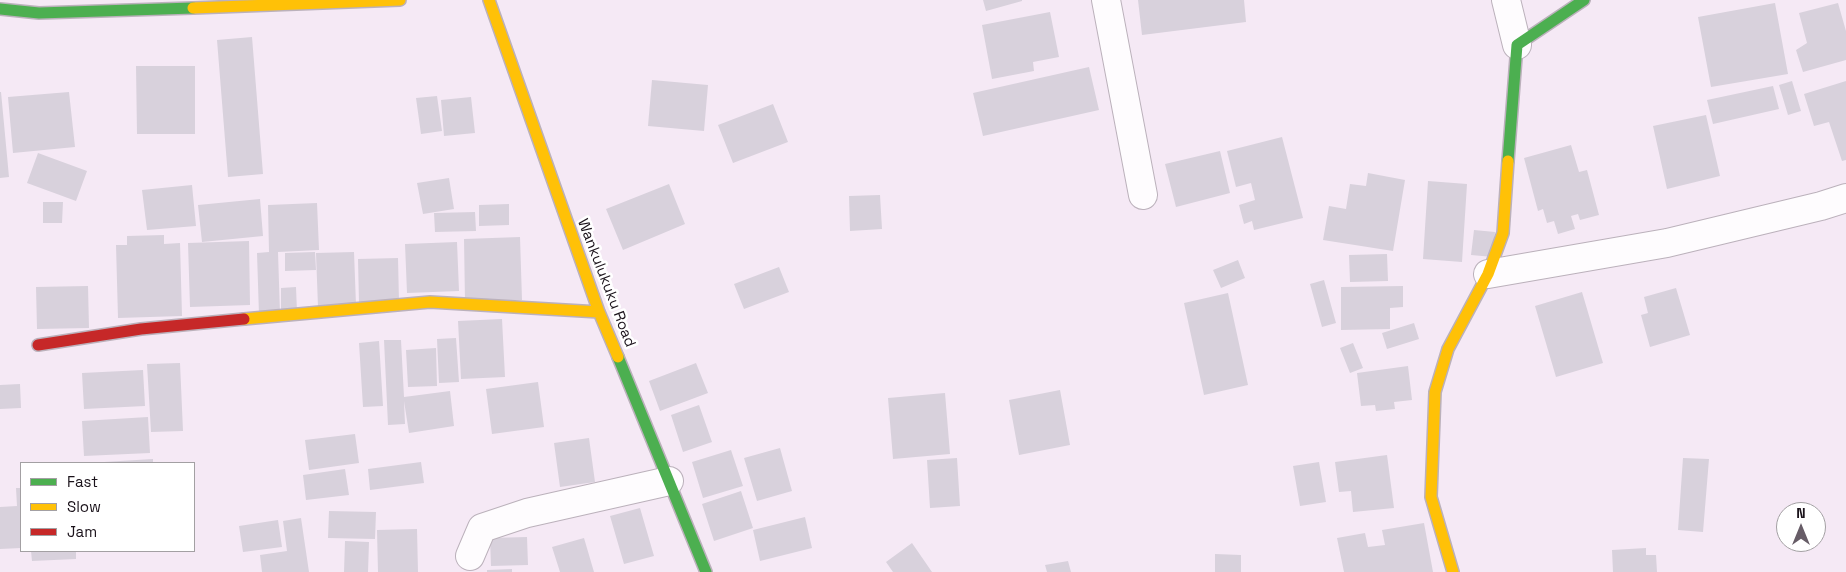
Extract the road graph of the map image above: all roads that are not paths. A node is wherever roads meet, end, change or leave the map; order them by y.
1 (400, 0) edge
2 (488, 0) edge
3 (1106, 0) edge
4 (1506, 0) edge
5 (1584, 0) edge
6 (0, 9) edge
7 (1517, 45) junction
8 (1143, 195) dead end
9 (1846, 198) edge
10 (1488, 274) junction
11 (599, 312) junction
12 (38, 345) dead end
13 (669, 480) junction
14 (470, 556) dead end
15 (706, 572) edge
16 (1453, 572) edge

1 - 6 street
2 - 11 street, Wankulukuku Road
3 - 8 street
4 - 7 street
5 - 7 street
7 - 10 street
9 - 10 street
10 - 16 street
11 - 12 street
11 - 13 street, Wankulukuku Road
13 - 14 street
13 - 15 street, Wankulukuku Road

